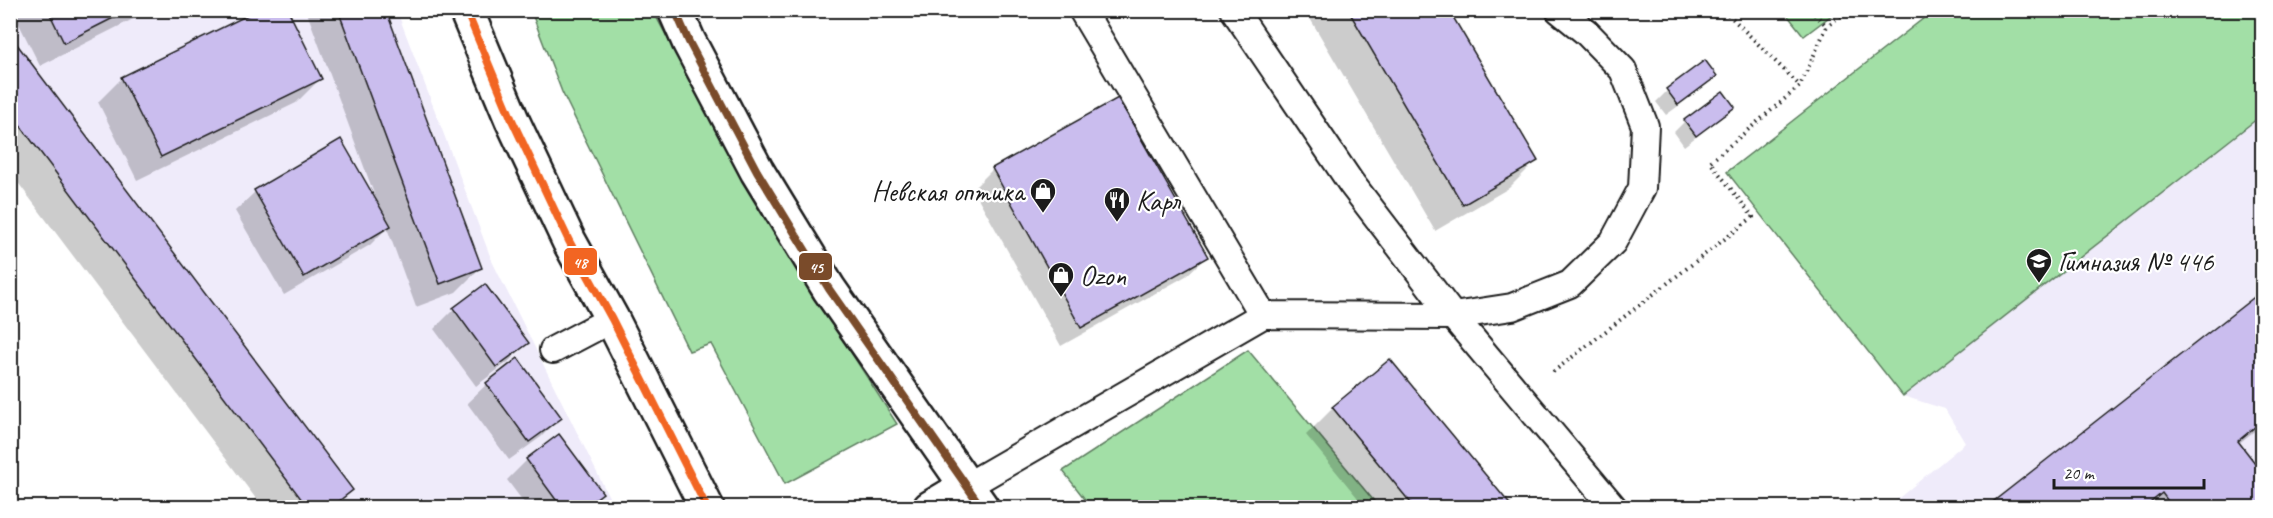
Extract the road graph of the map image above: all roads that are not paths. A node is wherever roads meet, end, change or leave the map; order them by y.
1 (466, 10) edge
2 (675, 10) edge
3 (1082, 10) edge
4 (1234, 10) edge
5 (1559, 10) edge
6 (1263, 315) junction
7 (1453, 316) junction
8 (612, 319) junction
9 (553, 350) dead end
10 (974, 497) edge
11 (707, 507) edge
12 (930, 507) edge
13 (1614, 507) edge

1 - 8 street
2 - 10 street
3 - 6 lane
4 - 7 lane
5 - 7 lane
6 - 7 lane
6 - 10 lane
7 - 13 lane
8 - 9 lane
8 - 11 street
10 - 12 street

